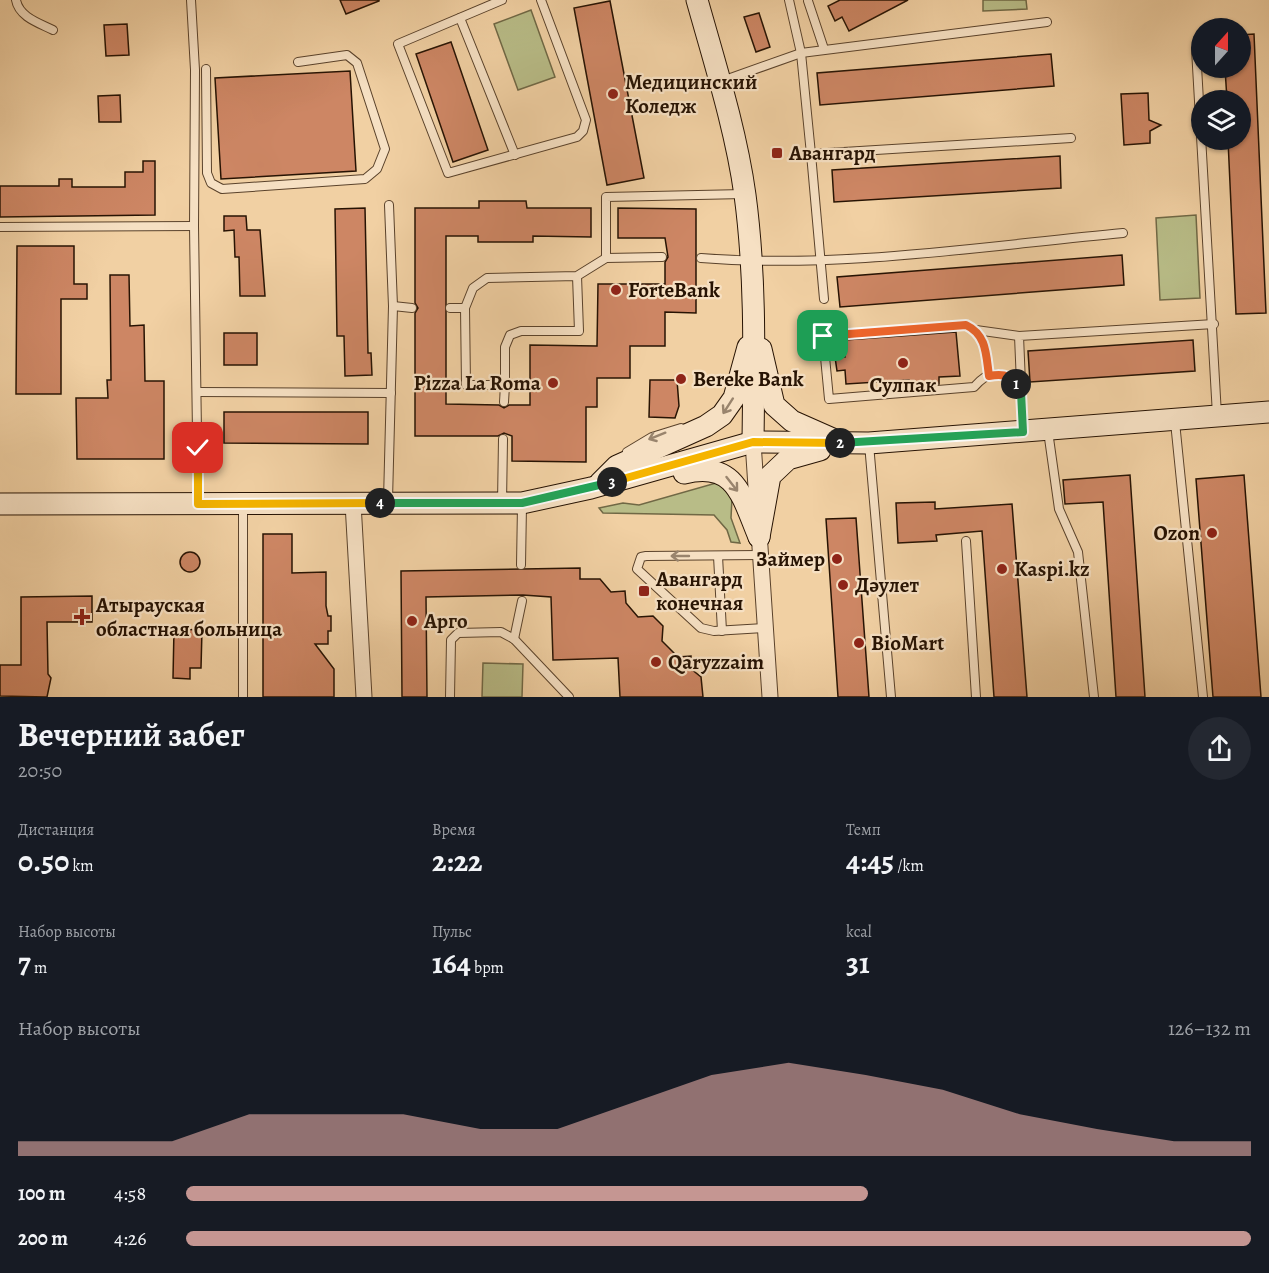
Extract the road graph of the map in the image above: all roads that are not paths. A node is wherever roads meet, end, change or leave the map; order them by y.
1 (16, 0) edge
2 (191, 0) edge
3 (502, 0) edge
4 (541, 0) edge
5 (698, 0) edge
6 (789, 0) edge
7 (808, 2) dead end
8 (460, 18) junction
9 (1047, 22) dead end
10 (53, 30) dead end
11 (824, 49) junction
12 (801, 53) junction
13 (298, 62) dead end
14 (206, 69) dead end
15 (1198, 78) edge
16 (720, 81) junction
17 (1071, 138) dead end
18 (811, 154) junction
19 (515, 155) junction
20 (745, 194) junction
21 (389, 205) dead end
22 (194, 226) junction
23 (0, 227) edge
24 (1123, 233) dead end
25 (662, 257) dead end
26 (606, 258) junction
27 (701, 258) dead end
28 (821, 261) junction
29 (751, 262) junction
30 (577, 276) junction
31 (824, 299) dead end
32 (393, 306) junction
33 (412, 308) dead end
34 (450, 308) dead end
35 (465, 308) junction
36 (1214, 324) junction
37 (976, 330) junction
38 (755, 332) junction
39 (1019, 336) junction
40 (989, 376) junction
41 (505, 385) junction
42 (197, 392) junction
43 (1021, 392) junction
44 (391, 393) junction
45 (504, 402) dead end
46 (1269, 412) edge
47 (1217, 417) junction
48 (1174, 421) junction
49 (1048, 430) junction
50 (1023, 432) junction
51 (503, 438) dead end
52 (753, 442) junction
53 (843, 443) junction
54 (869, 443) junction
55 (598, 486) junction
56 (243, 503) junction
57 (353, 503) junction
58 (388, 503) junction
59 (512, 503) junction
60 (0, 504) edge
61 (198, 504) junction
62 (966, 541) dead end
63 (759, 546) junction
64 (718, 556) junction
65 (521, 565) dead end
66 (522, 601) dead end
67 (765, 628) junction
68 (722, 631) junction
69 (514, 639) junction
70 (243, 697) edge
71 (364, 697) edge
72 (450, 697) edge
73 (569, 697) edge
74 (770, 697) edge
75 (891, 697) edge
76 (976, 697) edge
77 (1094, 697) edge
78 (1203, 697) edge

1 - 10 lane
2 - 22 lane
3 - 8 lane
4 - 19 lane
5 - 16 street
6 - 12 lane
7 - 11 lane
8 - 19 lane
8 - 19 lane
9 - 11 lane
11 - 12 lane
12 - 16 lane
12 - 18 lane
13 - 14 lane
15 - 36 lane
16 - 20 street
17 - 18 lane
18 - 28 lane
20 - 26 lane
20 - 29 street
21 - 32 lane
22 - 23 lane
22 - 42 lane
24 - 28 lane
25 - 26 lane
26 - 30 lane
27 - 29 lane
28 - 29 lane
28 - 31 lane
29 - 38 street
30 - 35 lane
30 - 41 lane
32 - 33 lane
32 - 44 lane
34 - 35 lane
35 - 41 lane
36 - 39 lane
36 - 47 lane
37 - 39 lane
37 - 40 lane
37 - 40 lane
38 - 52 street
38 - 53 street
38 -> 55 street
39 - 43 lane
40 - 43 lane
41 - 45 lane
42 - 44 lane
42 - 61 lane
43 - 50 lane
44 - 58 lane
46 - 47 street
47 - 48 street
48 - 49 street
48 - 78 lane
49 - 50 street
49 - 77 lane
50 - 54 street
51 - 59 lane
52 - 53 street
52 - 55 street
52 - 63 street
53 - 54 street
53 - 63 street
54 - 75 lane
55 - 59 street
55 -> 63 street
56 - 57 street
56 - 61 street
56 - 70 lane
57 - 58 street
57 - 71 street
58 - 59 street
59 - 65 lane
60 - 61 street
62 - 76 lane
63 - 64 lane
63 - 67 street
64 - 68 lane
64 -> 68 lane
66 - 69 lane
67 - 68 lane
67 - 74 street
69 - 72 lane
69 - 73 lane

